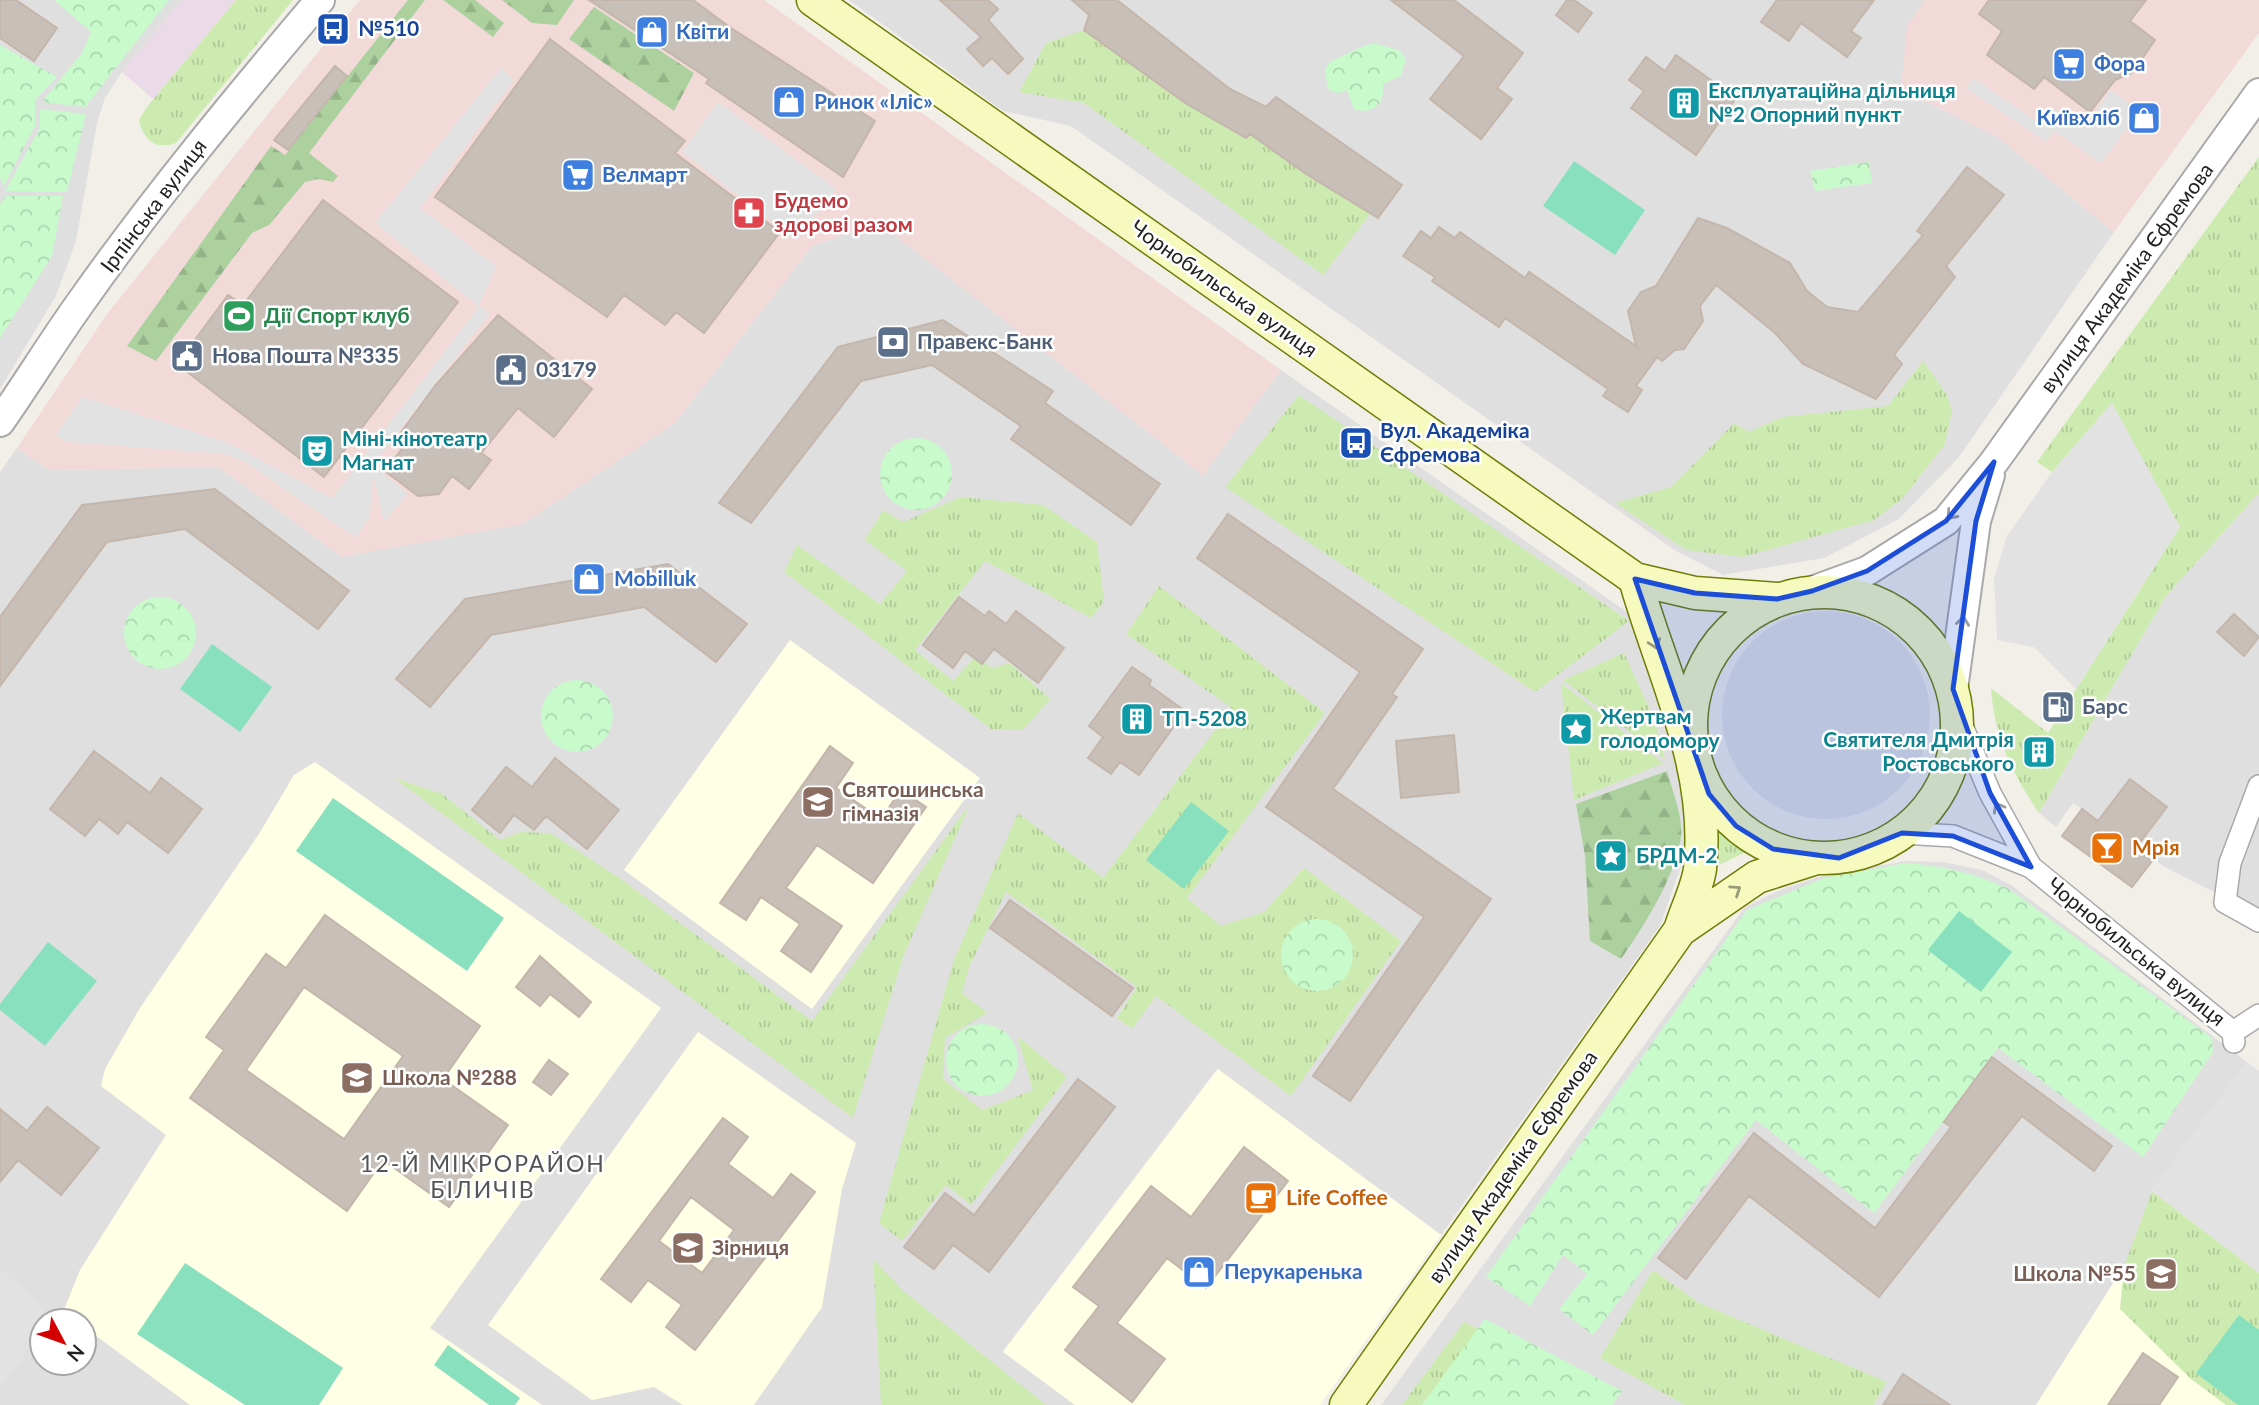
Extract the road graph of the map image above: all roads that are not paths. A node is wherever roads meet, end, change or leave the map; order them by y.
1 (320, 0) edge
2 (813, 0) edge
3 (2259, 93) edge
4 (0, 422) edge
5 (1994, 462) junction
6 (1635, 579) junction
7 (1812, 591) junction
8 (1777, 599) junction
9 (1955, 701) junction
10 (1693, 754) junction
11 (2259, 786) edge
12 (1902, 833) junction
13 (1815, 858) junction
14 (2031, 867) junction
15 (2259, 921) edge
16 (1680, 930) junction
17 (2259, 1015) edge
18 (1346, 1405) edge

1 - 4 street, Ірпінська вулиця
2 - 6 main road, Чорнобильська вулиця
3 - 5 street, вулиця Академіка Єфремова
5 -> 7 street, вулиця Академіка Єфремова
9 -> 5 street, вулиця Академіка Єфремова
6 - 8 main road, Чорнобильська вулиця
6 -> 10 main road
7 - 8 main road
7 - 9 main road
8 - 10 main road
9 - 12 main road
14 -> 9 street, Чорнобильська вулиця
10 - 13 main road
10 - 16 main road, вулиця Академіка Єфремова
11 - 15 street
12 - 13 main road
12 - 14 street, Чорнобильська вулиця
16 -> 13 main road, вулиця Академіка Єфремова
14 - 17 street, Чорнобильська вулиця
16 - 18 main road, вулиця Академіка Єфремова

